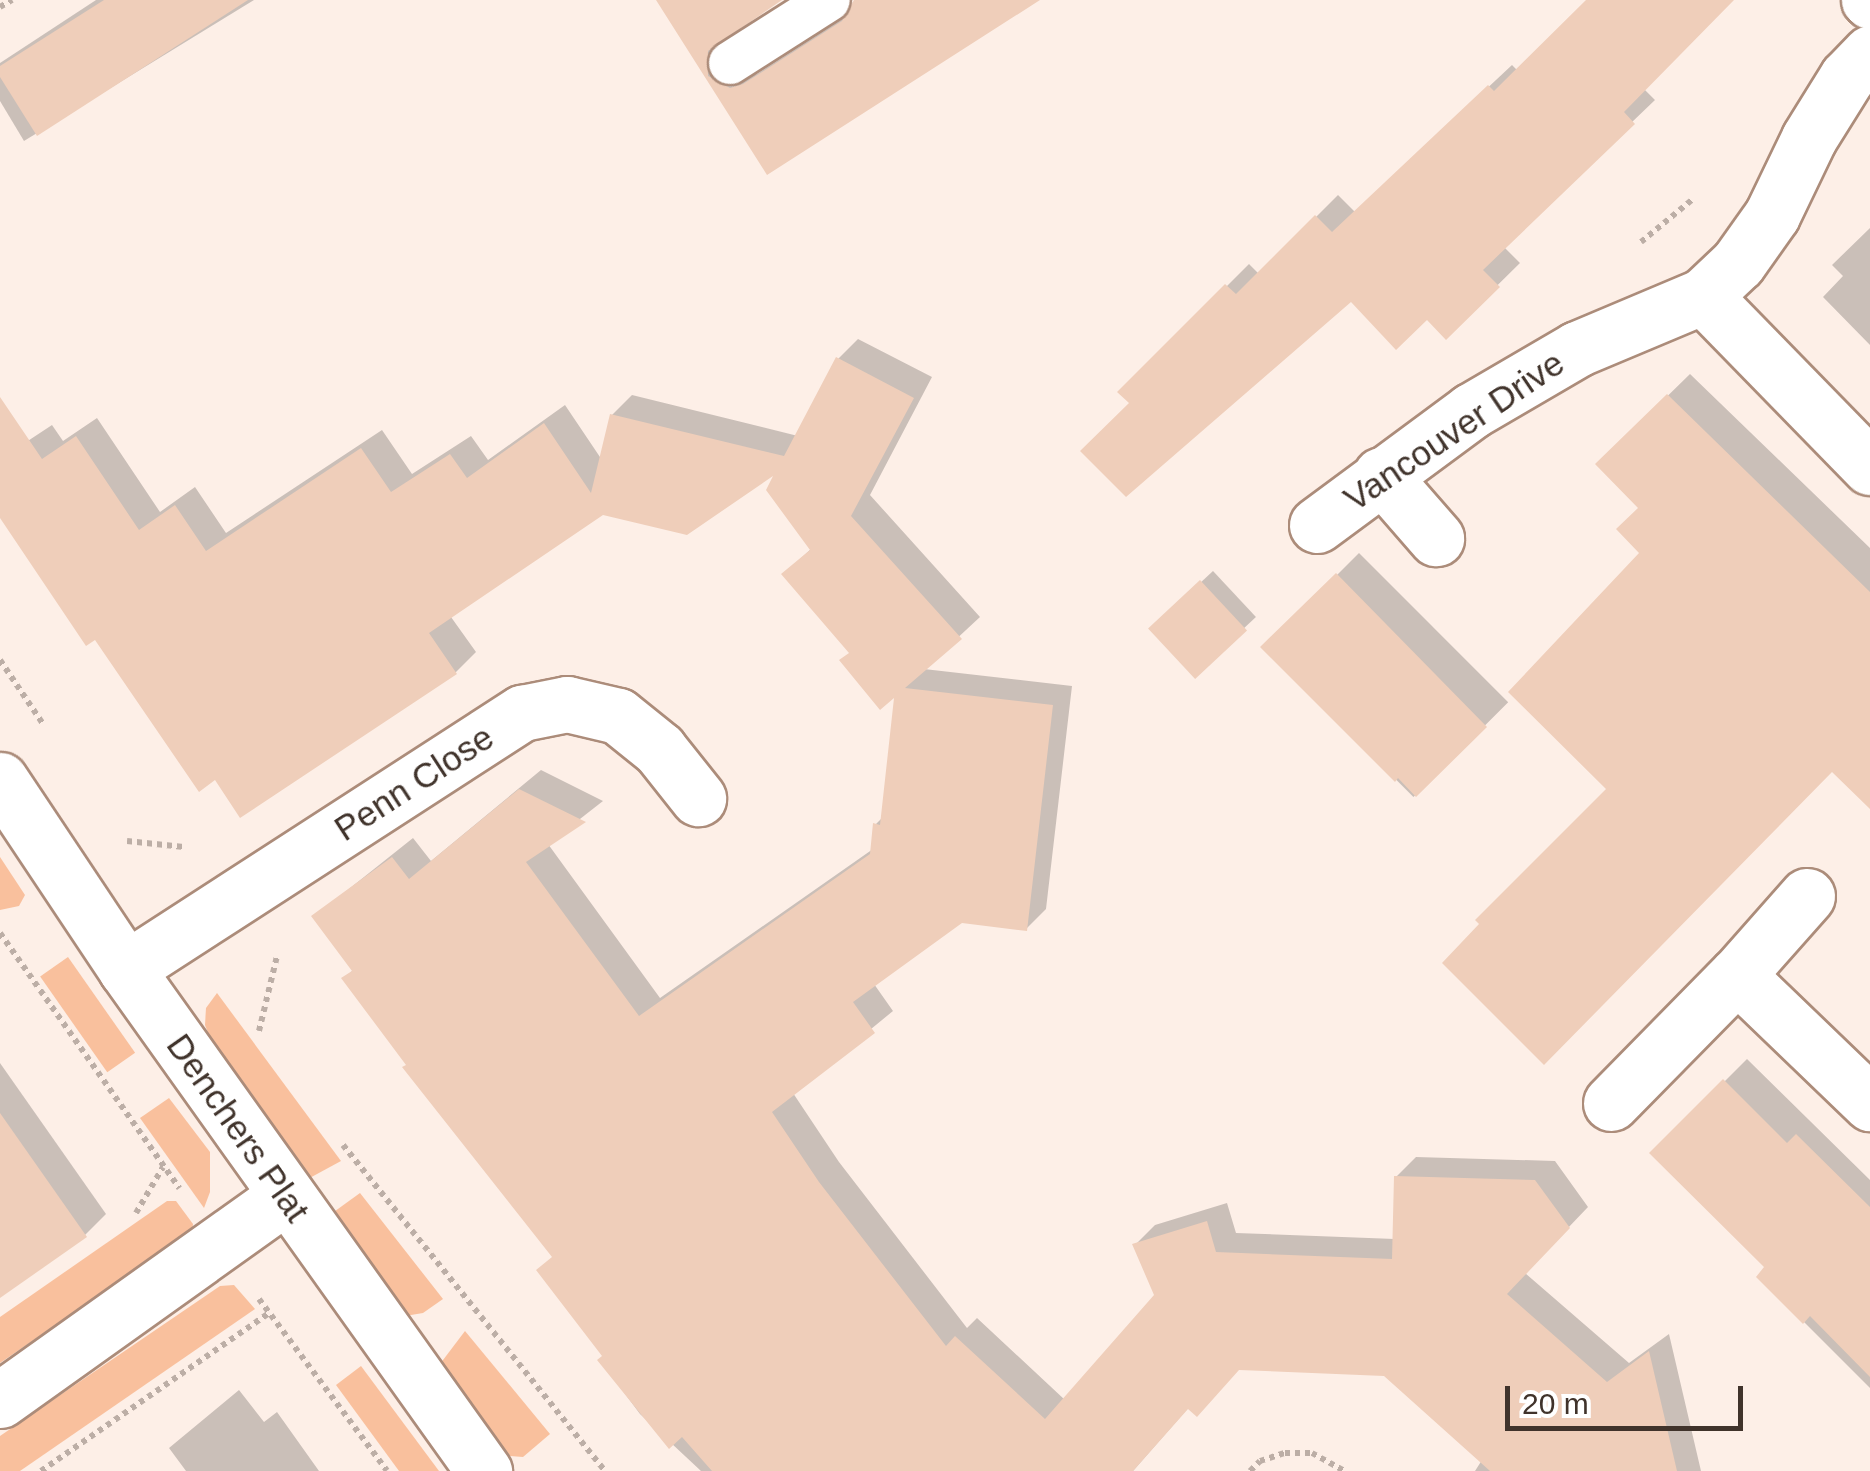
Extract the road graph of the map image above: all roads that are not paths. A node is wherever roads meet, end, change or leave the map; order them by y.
1 (829, 0) edge
2 (1870, 52) edge
3 (730, 62) dead end
4 (1703, 296) junction
5 (1870, 467) edge
6 (1380, 475) junction
7 (1317, 525) dead end
8 (1436, 538) dead end
9 (0, 780) edge
10 (698, 798) dead end
11 (1807, 896) dead end
12 (126, 969) junction
13 (1737, 974) junction
14 (1611, 1103) dead end
15 (1870, 1103) edge
16 (286, 1196) junction
17 (0, 1400) edge
18 (484, 1471) edge

1 - 3 lane
2 - 4 street, Vancouver Drive
4 - 5 street
4 - 6 street, Vancouver Drive
6 - 7 street, Vancouver Drive
6 - 8 street
9 - 12 street, Denchers Plat
10 - 12 street, Penn Close
11 - 13 street
12 - 16 street, Denchers Plat
13 - 14 street
13 - 15 street
16 - 17 street
16 - 18 street, Denchers Plat

